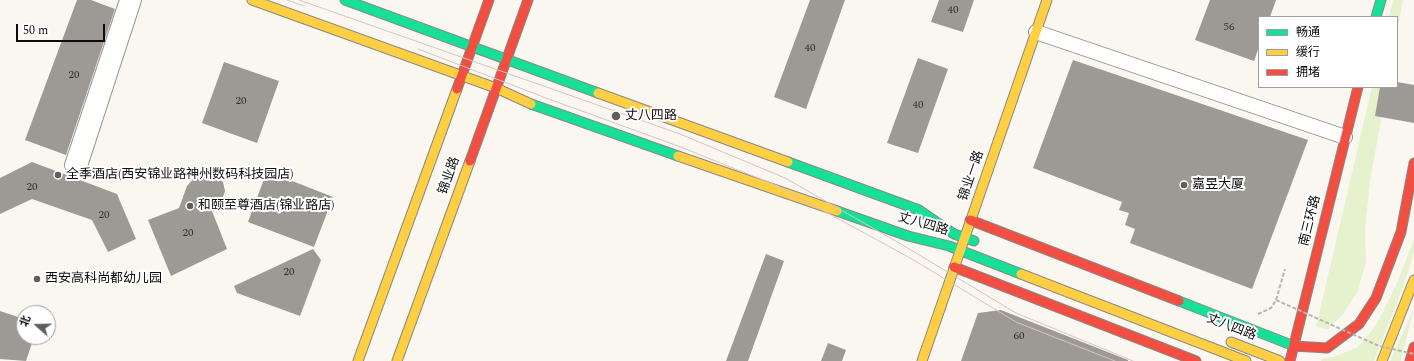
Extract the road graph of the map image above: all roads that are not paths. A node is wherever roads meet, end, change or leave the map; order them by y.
1 (127, 0) edge
2 (134, 0) edge
3 (252, 0) edge
4 (345, 0) edge
5 (489, 0) edge
6 (528, 0) edge
7 (1047, 0) edge
8 (1381, 0) edge
9 (1376, 16) edge
10 (1036, 32) junction
11 (472, 47) junction
12 (507, 60) junction
13 (461, 76) junction
14 (496, 88) junction
15 (1358, 88) edge
16 (1345, 137) junction
17 (1414, 163) edge
18 (970, 220) junction
19 (955, 231) junction
20 (964, 238) junction
21 (985, 245) dead end
22 (949, 246) junction
23 (960, 250) junction
24 (945, 257) dead end
25 (954, 266) junction
26 (1414, 280) edge
27 (1221, 338) dead end
28 (1294, 346) junction
29 (1414, 347) edge
30 (358, 361) edge
31 (397, 361) edge
32 (922, 361) edge
33 (1196, 361) edge
34 (1246, 361) edge
35 (1280, 361) edge
36 (1290, 361) edge
37 (1382, 361) edge
38 (1410, 361) edge

1 - 2 street
3 - 13 main road, 丈八四路
4 - 11 main road, 丈八四路
5 - 11 main road, 锦业路
6 - 12 main road, 锦业路
7 - 10 main road, 锦业一路
8 - 9 main road
10 - 16 street
10 - 18 main road, 锦业一路
11 - 12 main road, 丈八四路
11 - 13 main road, 锦业路
12 - 14 main road, 锦业路
12 - 19 main road, 丈八四路
13 - 14 main road, 丈八四路
13 - 30 main road, 锦业路
14 - 22 main road, 丈八四路
14 - 31 main road, 锦业路
15 - 16 main road, 南三环路
16 - 28 main road, 南三环路
17 - 28 main road
18 - 20 main road, 锦业一路
18 - 28 main road
19 - 20 main road, 丈八四路
19 - 22 main road
20 - 21 main road, 丈八四路
20 - 23 main road, 锦业一路
22 - 23 main road, 丈八四路
22 - 24 main road
23 - 25 main road, 锦业一路
23 - 34 main road, 丈八四路
25 - 32 main road, 锦业一路
25 - 33 main road
26 - 37 main road
27 - 35 main road, 丈八四路
28 - 36 main road, 南三环路
29 - 38 main road

